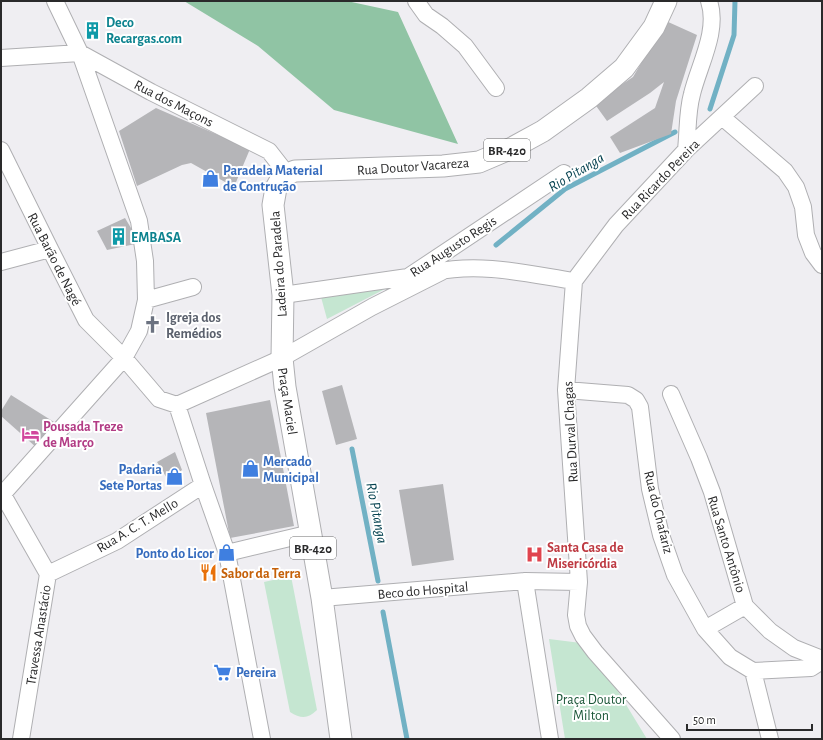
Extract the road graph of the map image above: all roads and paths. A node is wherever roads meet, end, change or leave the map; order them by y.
1 (55, 1) edge
2 (416, 1) edge
3 (666, 1) edge
4 (708, 1) edge
5 (80, 53) junction
6 (1, 58) edge
7 (755, 86) dead end
8 (496, 88) dead end
9 (722, 116) junction
10 (1, 150) edge
11 (686, 150) junction
12 (564, 173) dead end
13 (286, 174) junction
14 (50, 249) junction
15 (1, 262) edge
16 (822, 265) edge
17 (445, 270) junction
18 (408, 277) junction
19 (574, 281) junction
20 (193, 287) dead end
21 (283, 295) junction
22 (146, 300) junction
23 (124, 358) junction
24 (282, 358) junction
25 (566, 390) junction
26 (671, 394) dead end
27 (177, 405) junction
28 (203, 485) junction
29 (2, 496) edge
30 (311, 533) junction
31 (227, 553) junction
32 (48, 574) junction
33 (525, 582) junction
34 (579, 582) junction
35 (322, 598) junction
36 (745, 606) junction
37 (705, 629) junction
38 (822, 660) edge
39 (753, 671) junction
40 (21, 739) edge
41 (262, 739) edge
42 (341, 739) edge
43 (550, 739) edge
44 (672, 739) edge
45 (770, 739) edge

1 - 5 street
2 - 8 street
3 - 13 main road, Rua Doutor Vacareza / BR-420
4 - 11 street
5 - 6 street
5 - 13 street, Rua dos Maçons
5 - 22 street
7 - 9 street, Rua Ricardo Pereira
9 - 11 street, Rua Ricardo Pereira
9 - 16 street
10 - 14 street, Rua Barão de Nagé
11 - 19 street, Rua Ricardo Pereira
12 - 18 street, Rua Augusto Regis
13 - 21 main road, Ladeira do Paradela / BR-420
14 - 15 street
14 - 23 street, Rua Barão de Nagé
17 - 18 street
17 - 19 street
17 - 24 street
18 - 21 street, Rua Augusto Regis
19 - 25 street, Rua Durval Chagas
20 - 22 street
21 - 24 main road, Ladeira do Paradela / BR-420
22 - 23 street
23 - 27 street
23 - 29 street
24 - 27 street, Praça Maciel
24 - 30 main road, Praça Maciel / BR-420
25 - 34 street, Rua Durval Chagas
25 - 37 street, Rua do Chafariz
26 - 36 street, Rua Santo Antônio
27 - 28 street
28 - 31 street
28 - 32 street, Rua A. C. T. Mello
29 - 32 street, Travessa Anastácio
30 - 31 street
30 - 35 main road, Praça Maciel / BR-420
31 - 41 street
32 - 40 street, Travessa Anastácio
33 - 34 street
33 - 35 street, Beco do Hospital
33 - 43 street
34 - 44 street
35 - 42 main road, Praça Maciel / BR-420
36 - 37 street
36 - 38 street, Rua Santo Antônio
37 - 39 street, Rua do Chafariz
38 - 39 street
39 - 45 street

